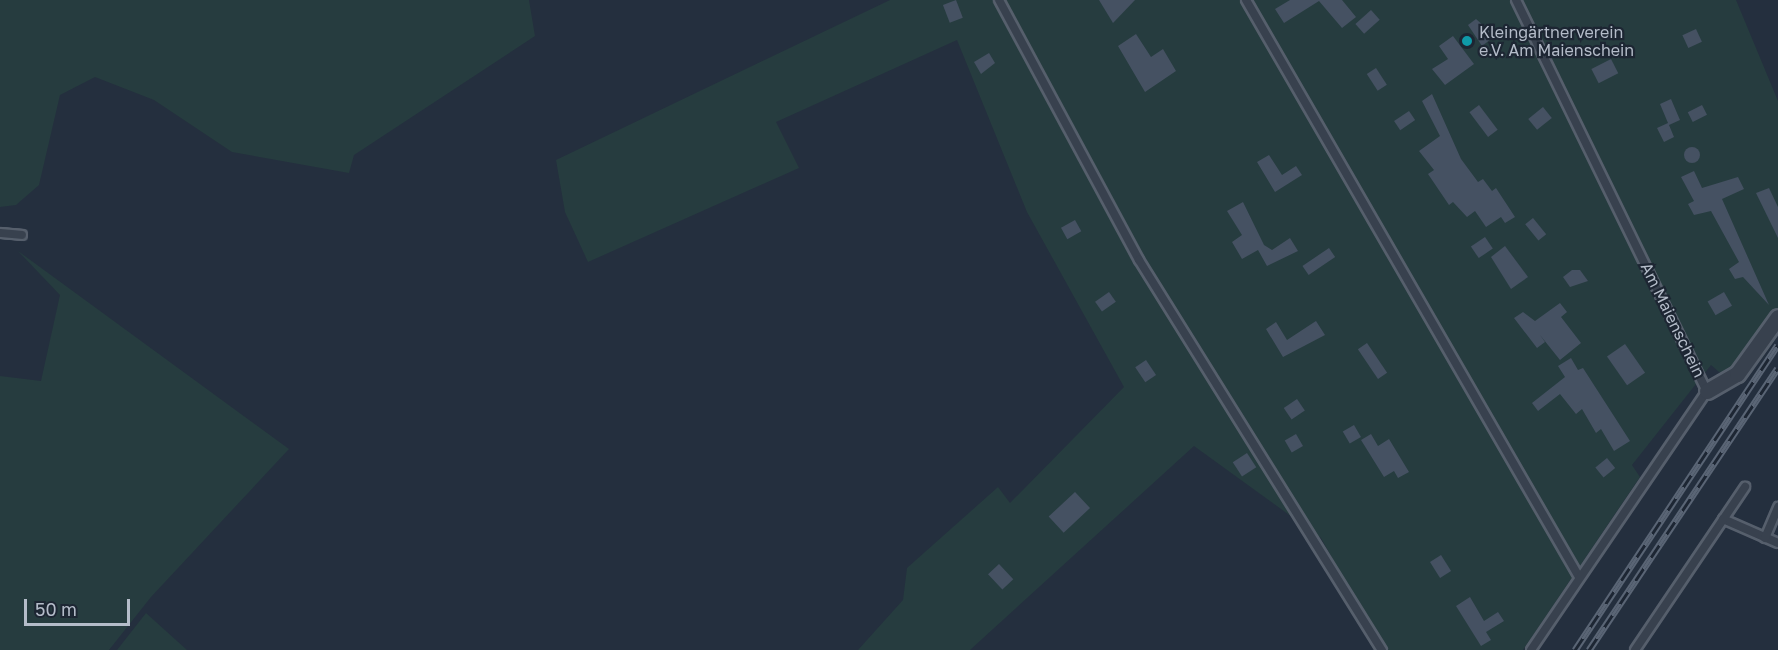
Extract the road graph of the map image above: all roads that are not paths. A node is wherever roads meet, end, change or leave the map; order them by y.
1 (999, 0) edge
2 (1246, 0) edge
3 (1516, 0) edge
4 (0, 233) edge
5 (22, 235) dead end
6 (1778, 317) edge
7 (1707, 391) junction
8 (1745, 487) dead end
9 (1778, 507) edge
10 (1723, 519) junction
11 (1765, 538) junction
12 (1778, 543) edge
13 (1580, 577) junction
14 (1382, 650) edge
15 (1531, 650) edge
16 (1635, 650) edge

1 - 14 lane
2 - 13 lane
3 - 7 lane, Am Maienschein
4 - 5 lane
6 - 7 street
7 - 13 lane, Am Maienschein
8 - 10 lane
9 - 11 lane
10 - 11 lane
10 - 16 lane
11 - 12 lane
13 - 15 lane, Am Maienschein

